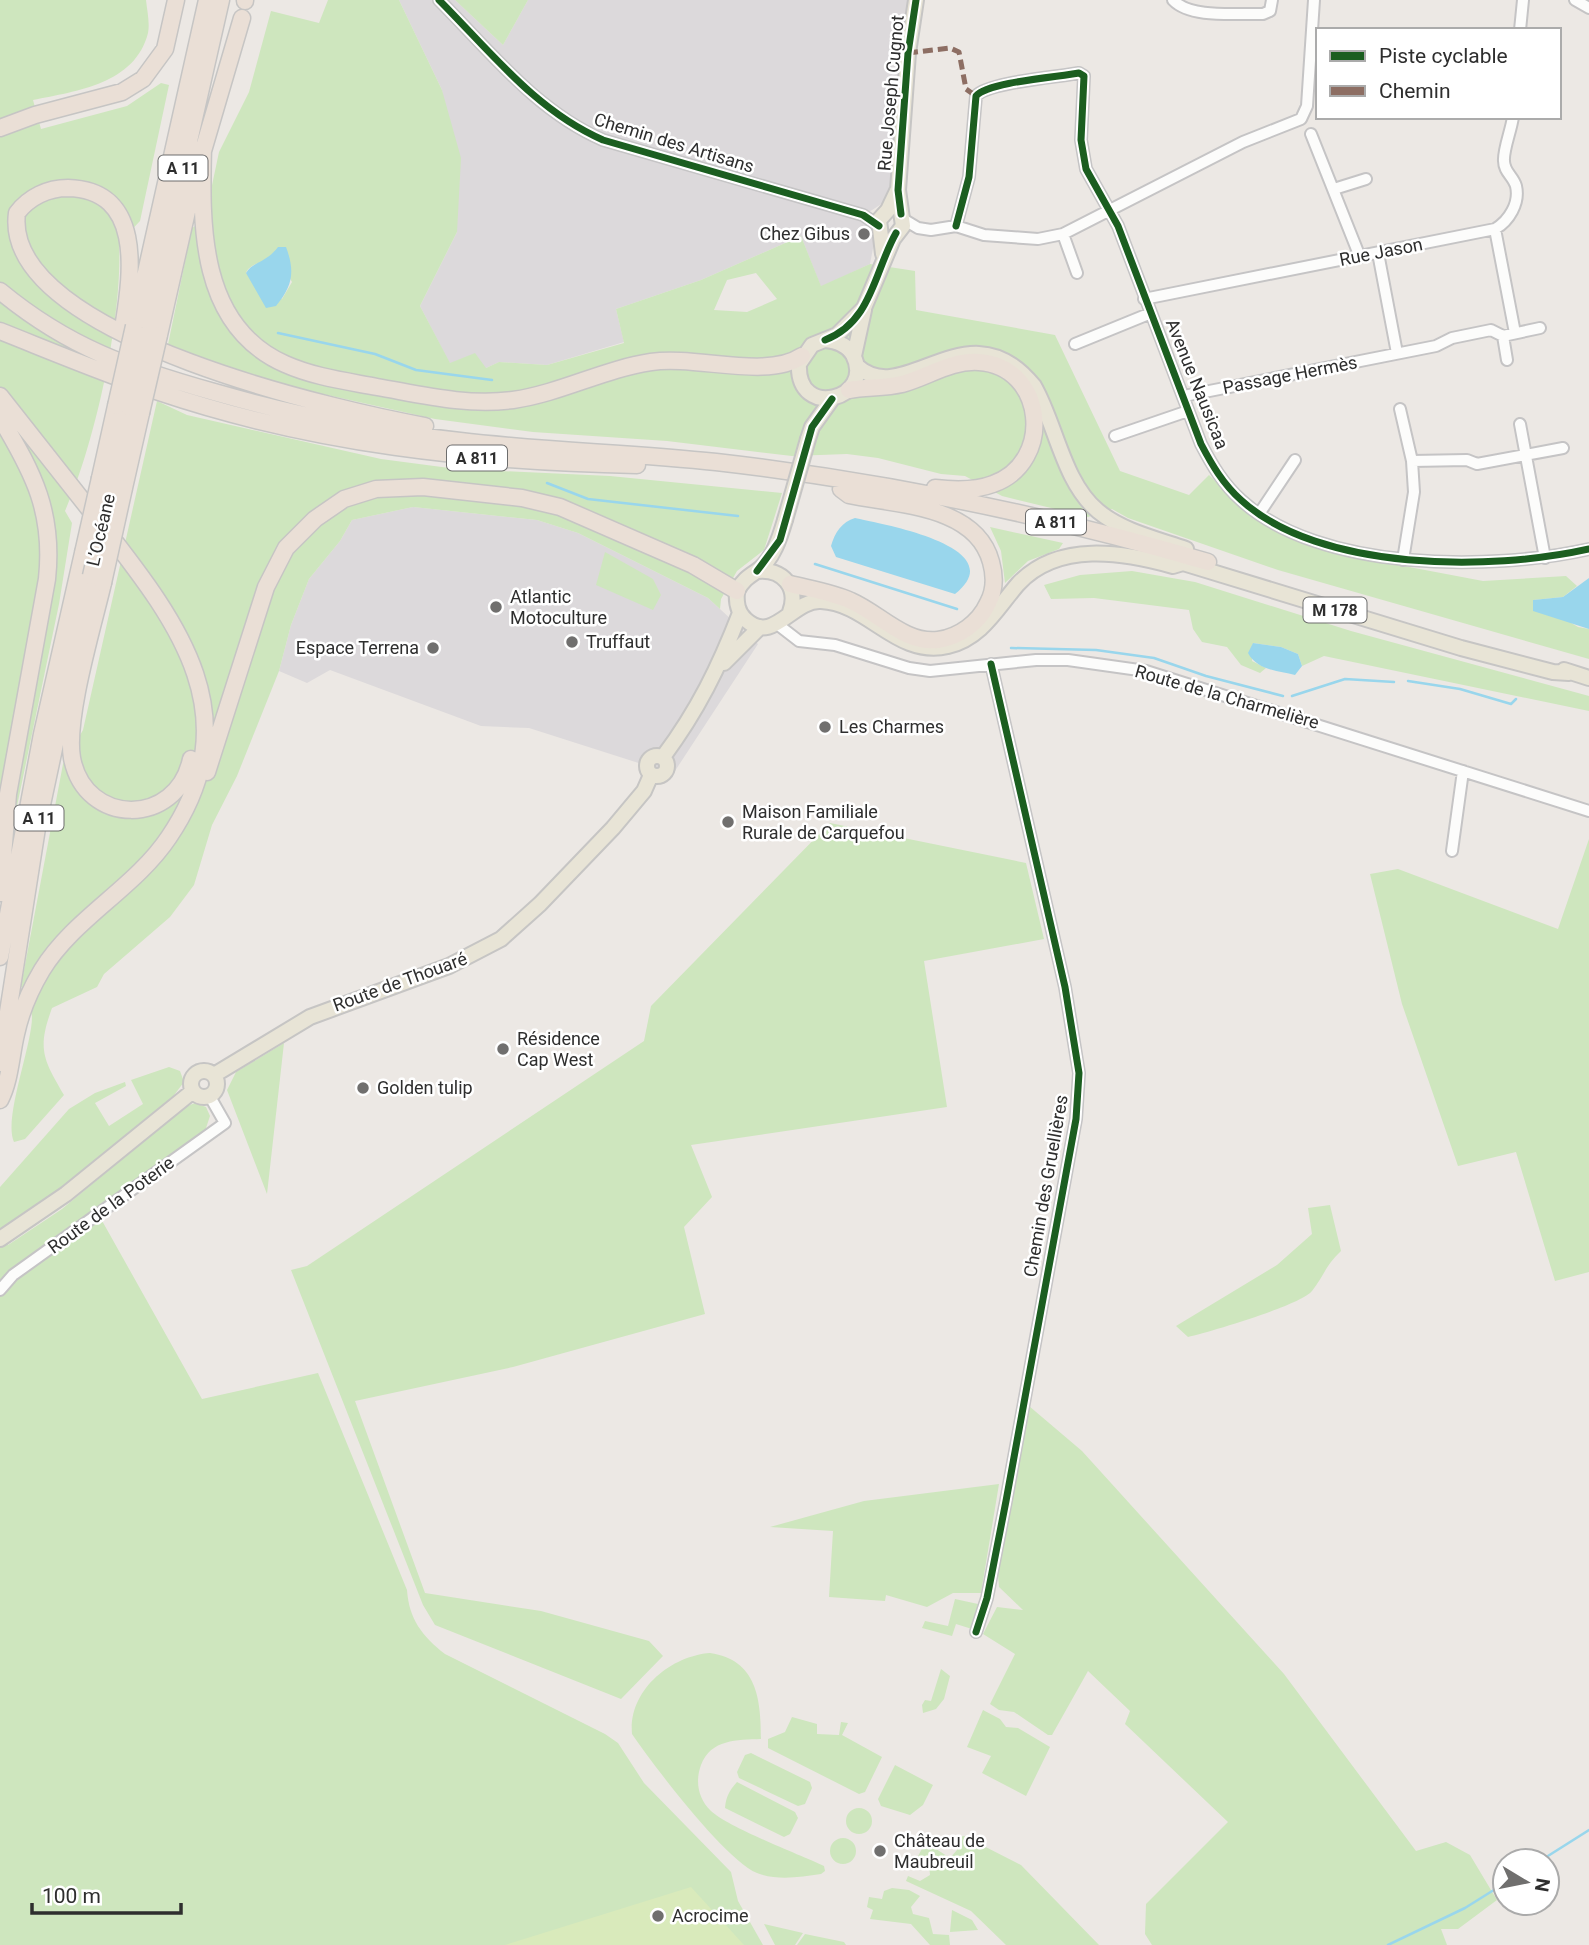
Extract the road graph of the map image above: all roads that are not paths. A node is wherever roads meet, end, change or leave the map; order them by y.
1 (176, 0) edge
2 (207, 0) edge
3 (220, 0) edge
4 (439, 0) edge
5 (916, 0) edge
6 (1173, 0) edge
7 (1272, 0) edge
8 (1314, 0) edge
9 (1523, 0) edge
10 (1575, 0) edge
11 (244, 6) edge
12 (1589, 8) edge
13 (1520, 28) edge
14 (34, 115) junction
15 (0, 116) edge
16 (1513, 119) edge
17 (0, 128) edge
18 (1311, 134) dead end
19 (203, 147) junction
20 (1366, 179) dead end
21 (1334, 189) junction
22 (1108, 211) junction
23 (891, 222) junction
24 (956, 226) junction
25 (1495, 229) junction
26 (1063, 234) junction
27 (5, 243) dead end
28 (1378, 253) junction
29 (1360, 257) junction
30 (1077, 273) dead end
31 (15, 282) dead end
32 (0, 291) edge
33 (1144, 299) junction
34 (864, 308) junction
35 (1151, 313) junction
36 (1540, 328) dead end
37 (140, 329) junction
38 (0, 331) edge
39 (1509, 334) junction
40 (825, 341) junction
41 (1075, 344) dead end
42 (1397, 353) junction
43 (802, 356) junction
44 (1507, 360) dead end
45 (855, 361) junction
46 (849, 390) junction
47 (810, 393) junction
48 (1184, 396) junction
49 (832, 399) junction
50 (1, 406) edge
51 (129, 409) junction
52 (1400, 409) dead end
53 (1188, 411) junction
54 (1520, 424) dead end
55 (810, 433) junction
56 (1115, 436) dead end
57 (531, 447) junction
58 (1563, 448) dead end
59 (1525, 454) junction
60 (1296, 460) dead end
61 (1412, 461) junction
62 (112, 483) junction
63 (841, 489) junction
64 (903, 489) junction
65 (1259, 514) junction
66 (779, 540) junction
67 (1589, 549) edge
68 (1545, 558) junction
69 (1404, 560) junction
70 (1183, 562) junction
71 (1208, 562) junction
72 (757, 571) junction
73 (97, 580) junction
74 (788, 581) junction
75 (737, 591) junction
76 (790, 612) junction
77 (740, 613) junction
78 (778, 624) junction
79 (760, 627) junction
80 (991, 664) junction
81 (719, 670) junction
82 (1569, 673) junction
83 (1589, 678) edge
84 (1463, 771) junction
85 (1589, 811) edge
86 (1452, 852) dead end
87 (156, 855) junction
88 (0, 893) edge
89 (0, 957) edge
90 (0, 1063) edge
91 (214, 1075) junction
92 (193, 1091) junction
93 (209, 1095) junction
94 (0, 1100) edge
95 (0, 1240) edge
96 (0, 1290) edge
97 (976, 1632) dead end

1 - 14 highway
2 - 37 highway, L’Océane / A 11
3 - 37 highway, L’Océane / A 11
4 - 23 street, Chemin des Artisans
5 - 23 main road, Rue Joseph Cugnot
6 - 7 street
8 - 22 street, Chemin des Artisans
9 - 13 street
10 - 12 street
11 - 19 highway
14 - 15 highway
14 - 17 highway
16 - 25 street
18 - 21 street
19 - 37 highway
19 - 43 highway
20 - 21 street
21 - 29 street
22 - 24 street, Avenue Nausicaa
22 - 26 street, Chemin des Artisans
22 - 33 street, Avenue Nausicaa
23 - 24 street, Chemin des Artisans
23 - 34 main road, Rue Joseph Cugnot
24 - 26 street, Chemin des Artisans
25 - 28 street, Rue Jason
25 - 39 street
26 - 30 street
27 - 37 highway
28 - 29 street, Rue Jason
28 - 42 street
29 - 33 street, Rue Jason
31 - 57 highway
32 - 57 highway, A 811
33 - 35 street, Avenue Nausicaa
34 - 40 main road
34 - 45 main road
35 - 41 street
35 - 48 street, Avenue Nausicaa
36 - 39 street
37 - 51 highway, L’Océane / A 11, bridge
37 - 51 highway, L’Océane / A 11, bridge
38 - 63 highway, A 811
39 - 42 street, Passage Hermès
39 - 44 street
40 - 43 main road
40 - 45 main road
42 - 48 street, Passage Hermès
43 - 47 main road
45 - 46 main road
45 - 71 main road
46 - 49 main road
46 - 64 highway
47 - 49 main road
47 - 55 main road
48 - 53 street, Avenue Nausicaa
49 - 55 main road
50 - 73 highway
50 - 87 highway
50 - 88 highway
51 - 62 highway, L’Océane / A 11
52 - 61 street
53 - 56 street
53 - 65 street, Avenue Nausicaa
54 - 59 street
55 - 66 main road, bridge
57 - 64 highway, A 811
58 - 59 street
59 - 61 street
59 - 68 street
60 - 65 street
61 - 69 street
62 - 73 highway, L’Océane / A 11, bridge
62 - 89 highway, L’Océane / A 11, bridge
63 - 70 highway, A 811
63 - 74 highway
64 - 71 highway, A 811
65 - 69 street, Avenue Nausicaa
66 - 72 main road
66 - 74 main road
67 - 68 street, Avenue Nausicaa
68 - 69 street, Avenue Nausicaa
70 - 76 main road
70 - 82 main road, M 178
71 - 82 main road, M 178
72 - 74 main road
72 - 75 main road
73 - 90 highway, L’Océane / A 11
74 - 76 main road
75 - 77 main road
75 - 87 highway
76 - 78 main road
77 - 79 main road
77 - 81 main road
78 - 79 main road
78 - 80 street, Route de la Charmelière
79 - 81 main road
80 - 84 street, Route de la Charmelière
80 - 97 street, Chemin des Gruellières
81 - 91 main road, Route de Thouaré
82 - 83 main road, M 178
84 - 85 street, Route de la Charmelière
84 - 86 street
87 - 94 highway
91 - 92 main road
91 - 93 main road
92 - 93 main road
92 - 95 main road
93 - 96 street, Route de la Poterie

